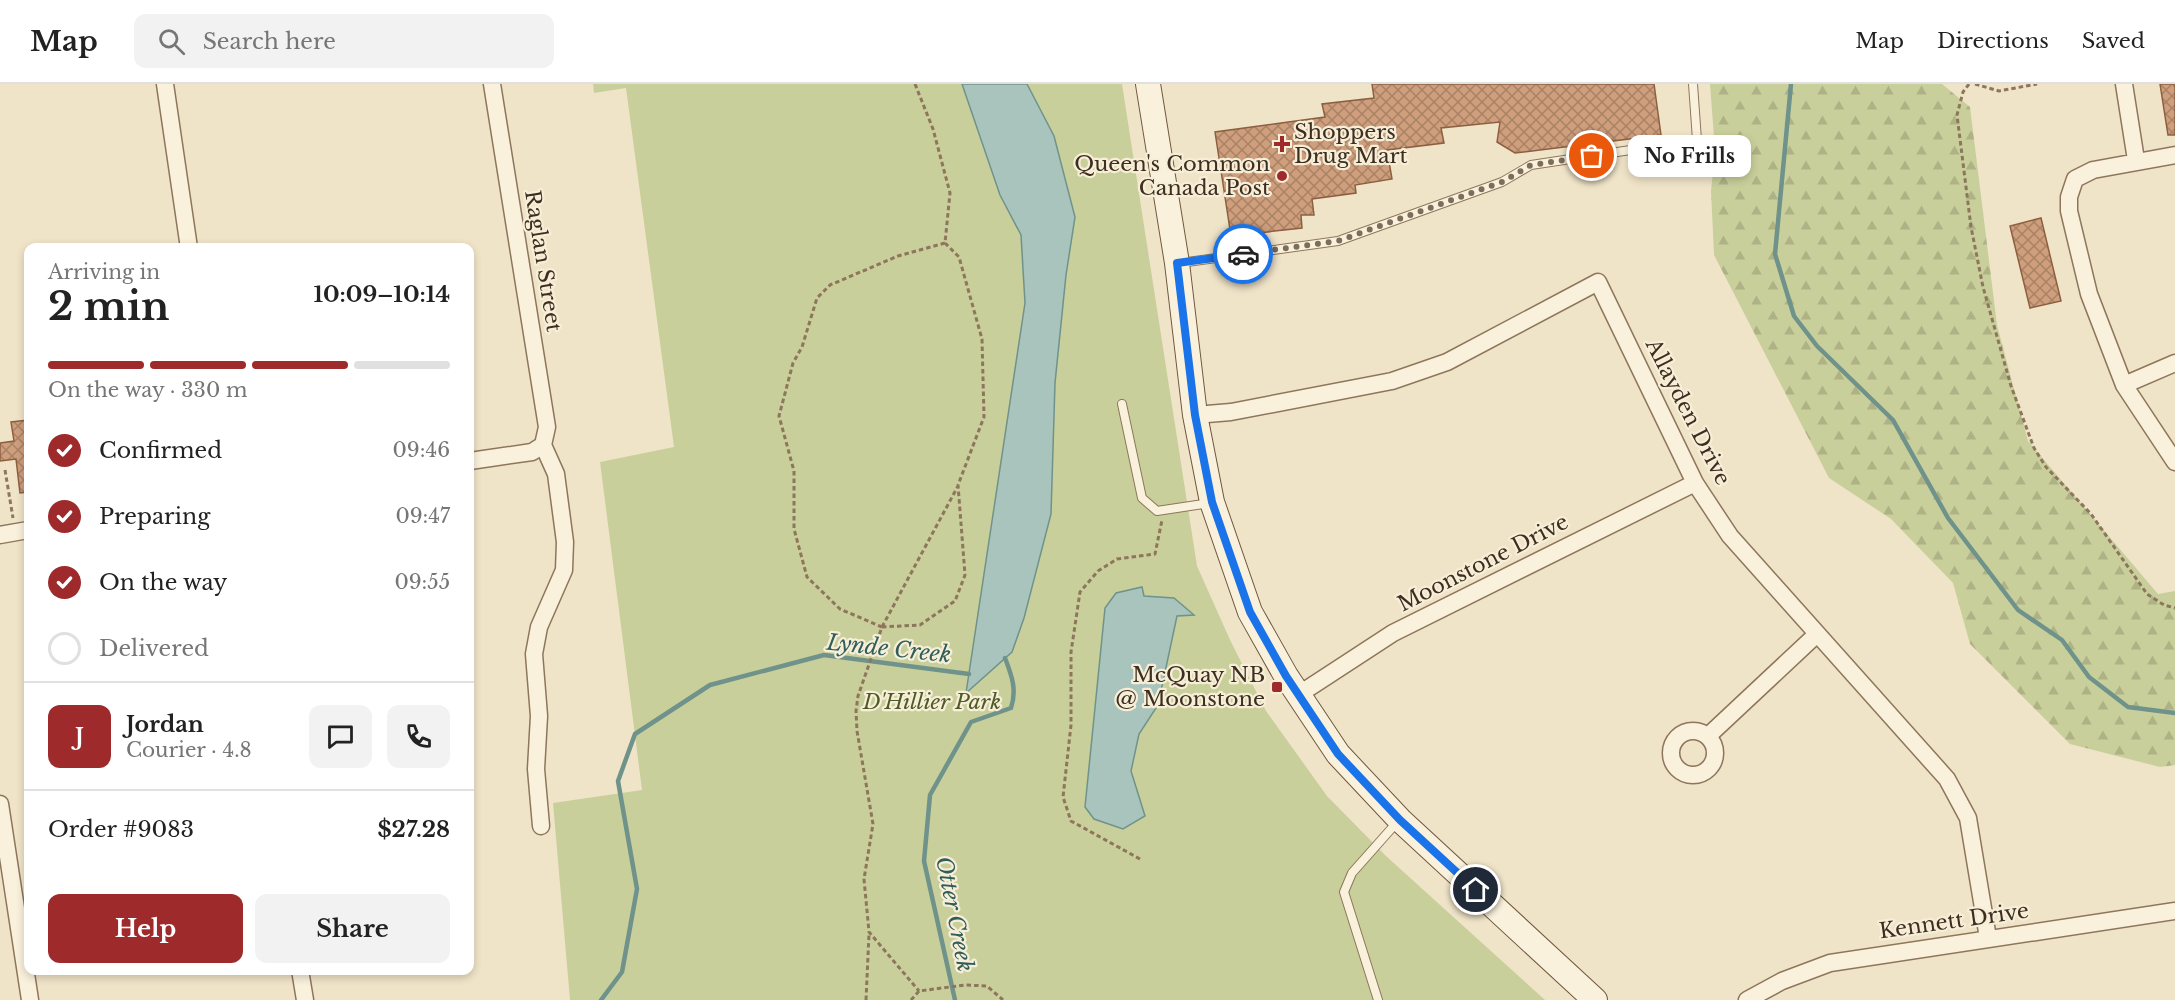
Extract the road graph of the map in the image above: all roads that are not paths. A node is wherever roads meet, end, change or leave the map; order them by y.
1 (165, 84) edge
2 (492, 84) edge
3 (1148, 84) edge
4 (1694, 84) edge
5 (2124, 84) edge
6 (2175, 155) edge
7 (2136, 160) junction
8 (188, 243) edge
9 (1177, 263) junction
10 (2175, 363) edge
11 (2124, 385) junction
12 (1122, 404) dead end
13 (1195, 415) junction
14 (543, 445) junction
15 (474, 460) edge
16 (2175, 462) edge
17 (1695, 483) junction
18 (1212, 502) junction
19 (1817, 634) junction
20 (1298, 695) junction
21 (1708, 736) dead end
22 (0, 804) edge
23 (1400, 820) junction
24 (541, 826) dead end
25 (2175, 911) edge
26 (1988, 938) junction
27 (24, 961) edge
28 (26, 975) edge
29 (301, 975) edge
30 (30, 1000) edge
31 (304, 1000) edge
32 (1378, 1000) edge
33 (1595, 1000) edge
34 (1747, 1000) edge

1 - 8 street
2 - 14 street, Raglan Street
3 - 9 street
4 - 9 lane
5 - 7 street
6 - 7 street
7 - 11 street
9 - 13 street
10 - 11 street
11 - 16 street
12 - 18 lane
13 - 17 street, Allayden Drive
13 - 18 street
14 - 15 street
14 - 24 street
17 - 19 street, Allayden Drive
17 - 20 street, Moonstone Drive
18 - 20 street
19 - 21 street
19 - 26 street, Allayden Drive
20 - 23 street
22 - 27 street
23 - 32 lane
23 - 33 street
25 - 26 street, Kennett Drive
26 - 34 street, Kennett Drive
28 - 30 street
29 - 31 street

